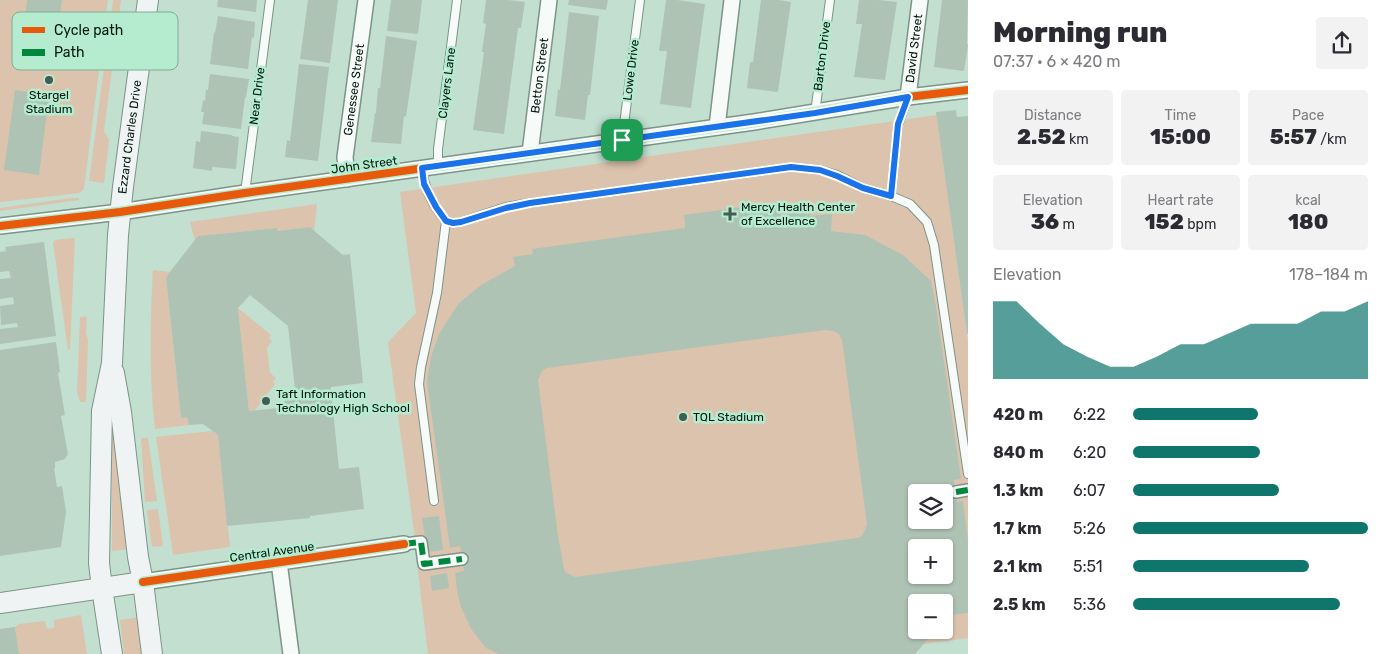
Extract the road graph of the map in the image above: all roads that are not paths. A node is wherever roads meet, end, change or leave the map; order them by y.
1 (270, 0) edge
2 (366, 0) edge
3 (457, 0) edge
4 (549, 0) edge
5 (640, 0) edge
6 (732, 0) edge
7 (830, 0) edge
8 (920, 0) edge
9 (139, 70) edge
10 (968, 90) edge
11 (908, 97) junction
12 (815, 113) junction
13 (717, 127) junction
14 (622, 140) junction
15 (530, 153) junction
16 (438, 166) junction
17 (422, 168) junction
18 (347, 179) junction
19 (245, 193) junction
20 (891, 196) junction
21 (120, 212) junction
22 (446, 221) junction
23 (0, 226) edge
24 (112, 363) junction
25 (968, 474) edge
26 (968, 490) edge
27 (956, 492) dead end
28 (434, 502) dead end
29 (404, 544) joint
30 (462, 559) dead end
31 (279, 562) junction
32 (143, 582) junction
33 (102, 588) junction
34 (0, 603) edge
35 (112, 654) edge
36 (152, 654) edge
37 (291, 654) edge

1 - 19 lane, Near Drive
2 - 18 street, Genessee Street
3 - 16 lane, Clayers Lane
4 - 15 street, Betton Street
5 - 14 lane, Lowe Drive
6 - 13 street
7 - 12 lane, Barton Drive
8 - 11 street, David Street
9 - 21 main road, Ezzard Charles Drive
10 - 11 street, John Street
11 - 12 street, John Street
11 - 20 lane
12 - 13 street, John Street
13 - 14 street, John Street
14 - 15 street, John Street
15 - 16 street, John Street
16 - 17 street, John Street
17 - 18 street, John Street
17 - 22 lane
18 - 19 street, John Street
19 - 21 street, John Street
20 - 22 lane
20 - 25 lane
21 - 23 street, John Street
21 - 24 main road, Ezzard Charles Drive
22 - 28 lane
24 - 32 main road, Ezzard Charles Drive
24 - 33 main road, Ezzard Charles Drive
26 - 27 street
29 - 30 street
29 - 31 street, Central Avenue
31 - 32 street, Central Avenue
31 - 37 street
32 - 33 main road, Central Avenue
32 - 36 main road, Ezzard Charles Drive
33 - 34 main road, Central Avenue
33 - 35 main road, Ezzard Charles Drive

